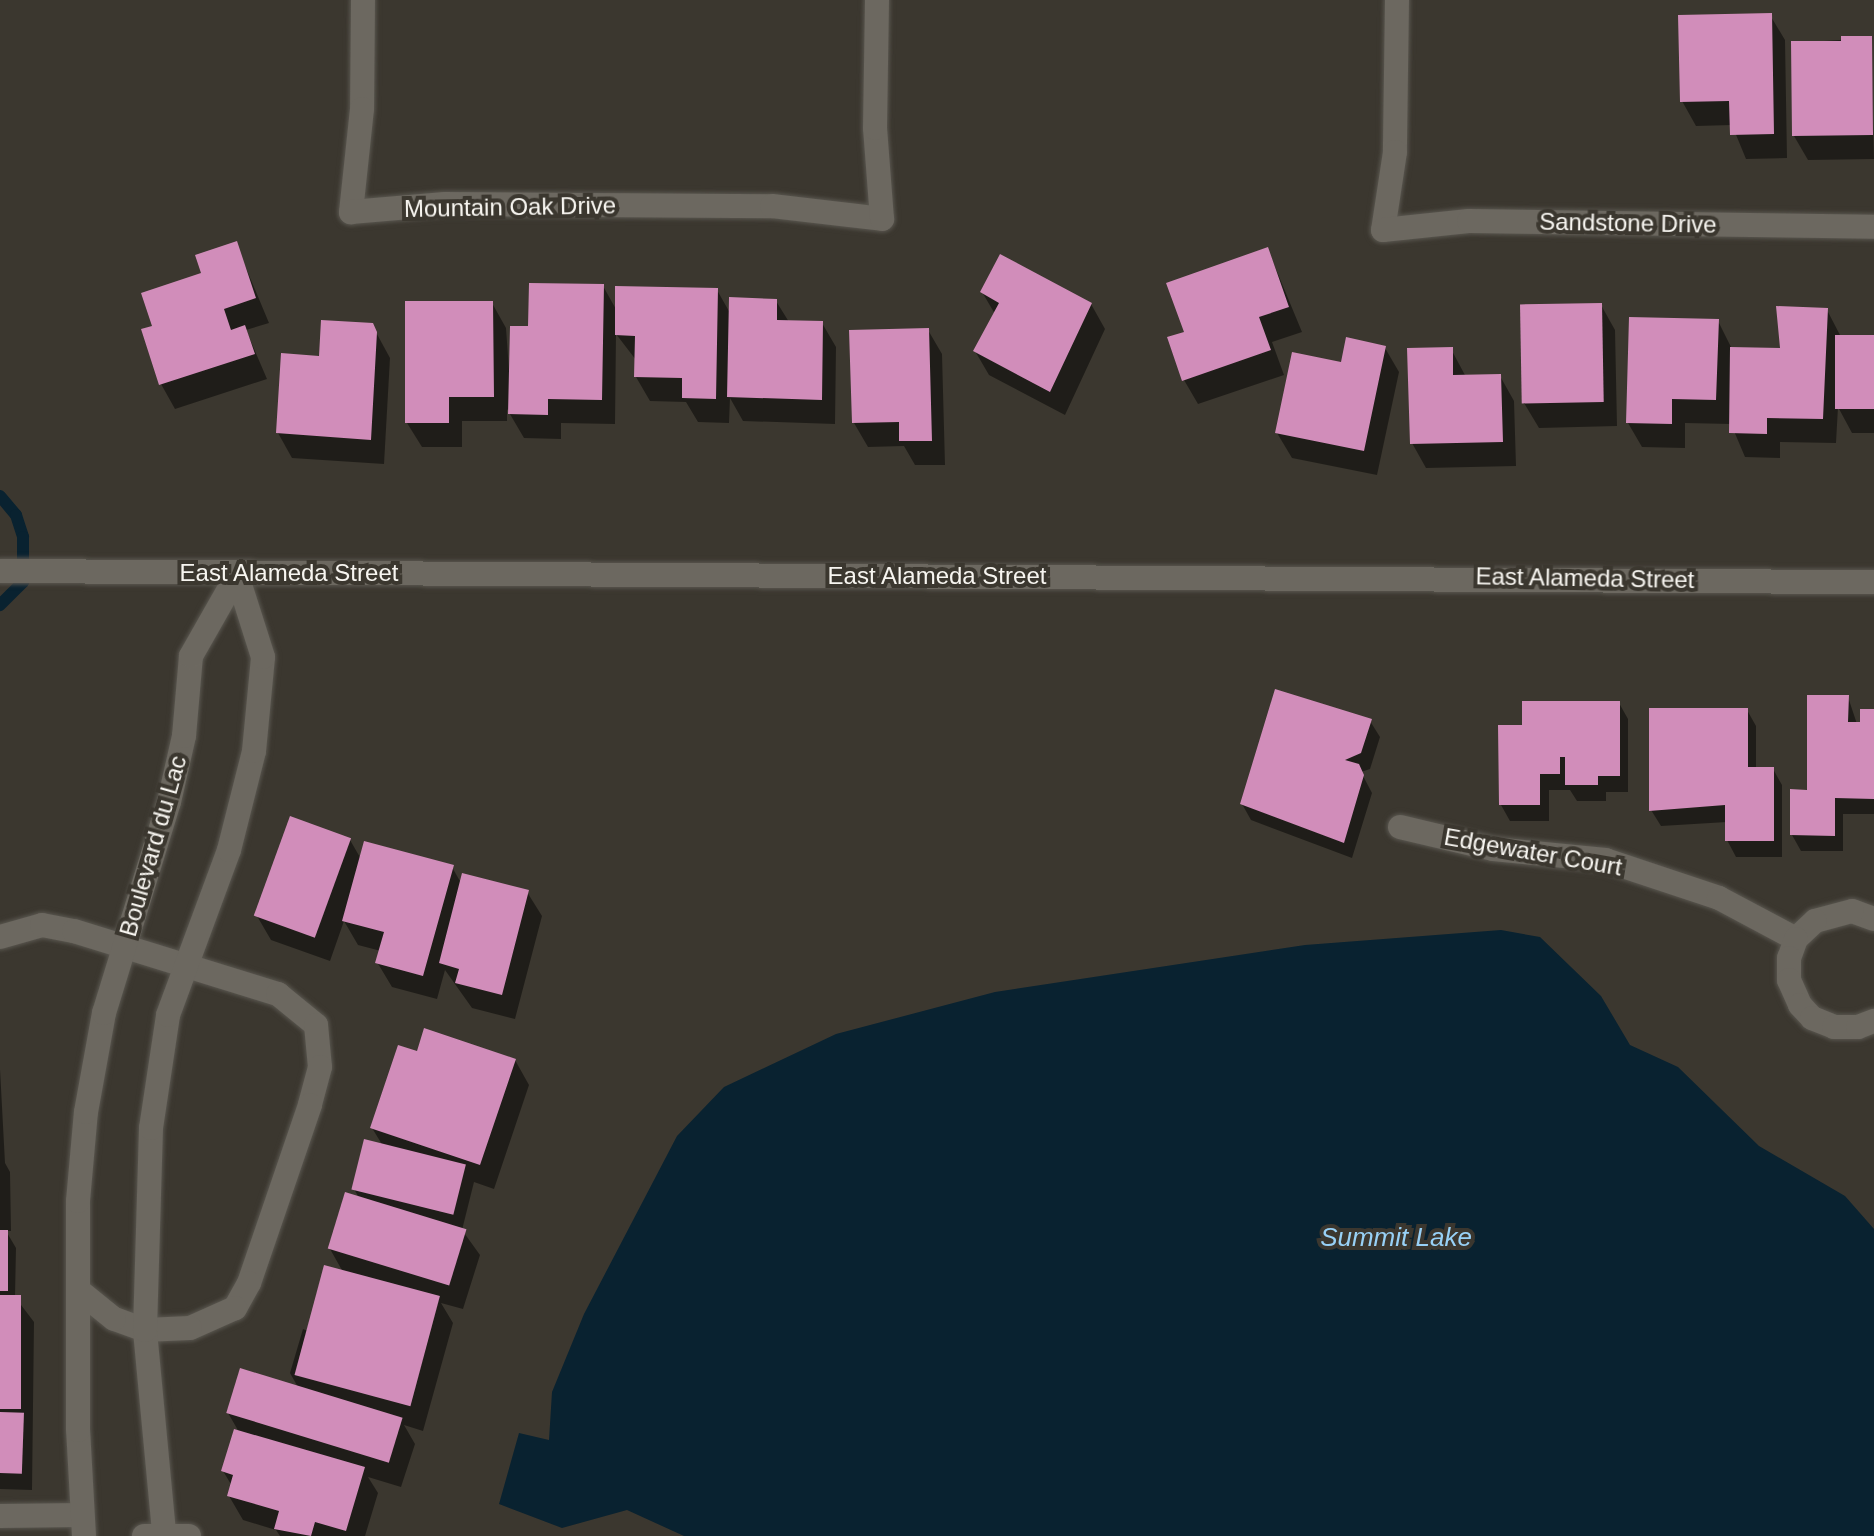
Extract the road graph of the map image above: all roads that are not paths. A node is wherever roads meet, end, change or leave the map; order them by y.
1 (363, 0) edge
2 (877, 0) edge
3 (1397, 0) edge
4 (1874, 227) edge
5 (0, 571) edge
6 (237, 575) junction
7 (1874, 582) edge
8 (1400, 827) dead end
9 (1874, 919) edge
10 (0, 937) edge
11 (1796, 939) junction
12 (124, 946) junction
13 (186, 964) junction
14 (1874, 1021) edge
15 (78, 1290) junction
16 (145, 1330) junction
17 (0, 1516) edge
18 (83, 1526) edge
19 (154, 1534) edge
20 (189, 1536) edge

1 - 2 street, Mountain Oak Drive
3 - 4 street, Sandstone Drive
5 - 6 street, East Alameda Street
6 - 7 street, East Alameda Street
6 - 12 street, Boulevard du Lac
6 - 13 street
8 - 11 street, Edgewater Court
9 - 11 street
10 - 12 street
11 - 14 street
12 - 13 street
12 - 15 street, Boulevard du Lac
13 - 16 street
13 - 16 street
15 - 16 street
15 - 18 street, Boulevard du Lac
16 - 19 street
17 - 18 street
19 - 20 street

